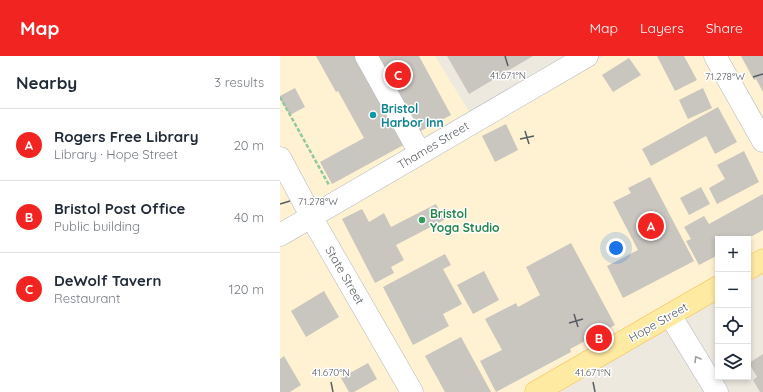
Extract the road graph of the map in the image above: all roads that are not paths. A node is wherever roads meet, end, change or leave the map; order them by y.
1 (366, 56) edge
2 (587, 56) edge
3 (714, 56) edge
4 (763, 142) edge
5 (420, 153) junction
6 (280, 158) edge
7 (311, 216) junction
8 (280, 235) edge
9 (763, 260) edge
10 (751, 267) edge
11 (715, 289) edge
12 (670, 315) junction
13 (412, 392) edge
14 (536, 392) edge
15 (718, 392) edge

1 - 5 street
2 - 5 street, Thames Street
3 - 4 street
5 - 7 street, Thames Street
6 - 7 street, State Street
7 - 8 street, Thames Street
7 - 13 street, State Street
9 - 10 main road
11 - 12 main road, Hope Street
12 - 14 main road, Hope Street
15 -> 12 street

